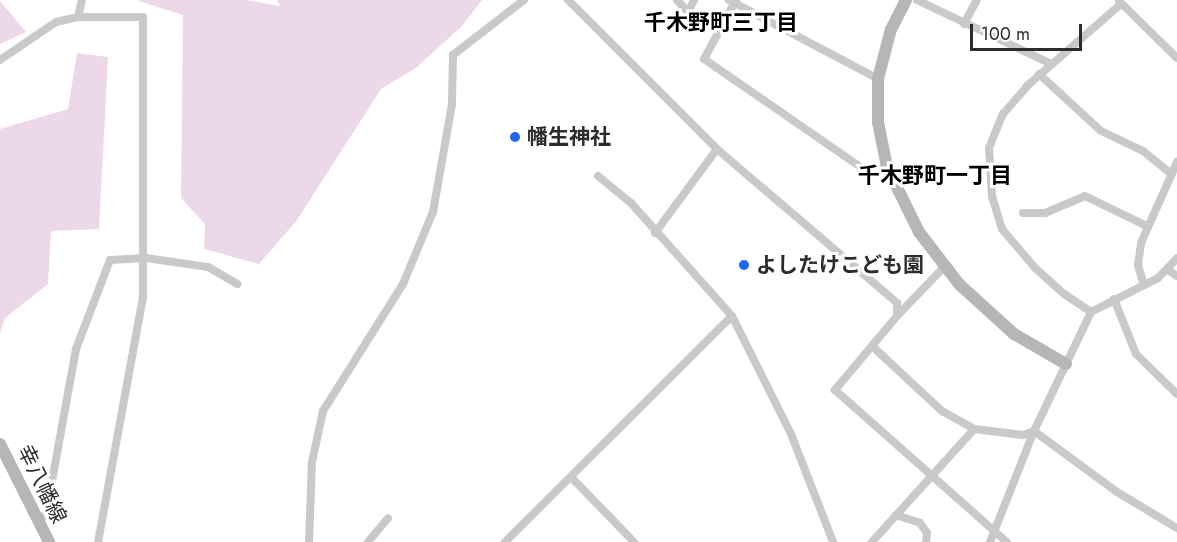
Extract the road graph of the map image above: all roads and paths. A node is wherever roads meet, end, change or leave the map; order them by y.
1 (82, 0) edge
2 (524, 0) edge
3 (568, 0) edge
4 (678, 0) edge
5 (694, 0) edge
6 (906, 0) edge
7 (917, 0) edge
8 (977, 0) edge
9 (733, 1) edge
10 (1120, 2) edge
11 (78, 17) junction
12 (964, 24) junction
13 (1177, 58) edge
14 (0, 60) edge
15 (1052, 64) junction
16 (1039, 74) junction
17 (878, 79) junction
18 (717, 148) junction
19 (1177, 162) edge
20 (888, 167) junction
21 (1171, 174) junction
22 (598, 176) dead end
23 (1023, 213) dead end
24 (1147, 226) junction
25 (655, 233) junction
26 (146, 258) junction
27 (1177, 258) edge
28 (945, 266) junction
29 (1168, 270) junction
30 (1177, 276) edge
31 (238, 284) dead end
32 (1144, 285) junction
33 (1114, 299) junction
34 (1091, 312) junction
35 (732, 316) junction
36 (897, 316) junction
37 (872, 346) junction
38 (1066, 364) junction
39 (1177, 394) edge
40 (974, 429) junction
41 (1034, 431) junction
42 (0, 444) edge
43 (932, 476) junction
44 (572, 478) junction
45 (896, 515) junction
46 (388, 518) dead end
47 (39, 521) junction
48 (1177, 528) edge
49 (993, 532) junction
50 (46, 541) edge
51 (99, 542) edge
52 (309, 542) edge
53 (368, 542) edge
54 (506, 542) edge
55 (634, 542) edge
56 (833, 542) edge
57 (872, 542) edge
58 (926, 542) edge
59 (990, 542) edge
60 (1007, 542) edge

1 - 11 street
2 - 52 street
3 - 18 street
4 - 5 street
6 - 17 street
7 - 12 street
8 - 12 street
9 - 17 street
9 - 20 street
10 - 13 street
10 - 15 street
11 - 14 street
11 - 26 street
12 - 15 street
15 - 16 street
16 - 21 street
16 - 34 street
17 - 20 street
18 - 25 street
18 - 36 street
19 - 21 street
20 - 28 street
21 - 24 street
22 - 25 street
23 - 24 street
24 - 32 street
25 - 35 street
26 - 31 street
26 - 47 street
26 - 51 street
27 - 29 street
28 - 36 street
28 - 38 street
29 - 30 street
29 - 32 street
32 - 33 street
33 - 34 street
33 - 39 street
34 - 38 street
35 - 44 street
35 - 56 street
36 - 37 street
37 - 40 street
37 - 43 street
38 - 41 street
40 - 41 street
40 - 43 street
41 - 48 street
41 - 49 street
42 - 47 street, 幸八幡線
43 - 45 street
43 - 49 street
44 - 54 street
44 - 55 street
45 - 57 street
45 - 58 street
46 - 53 street
47 - 50 street, 幸八幡線
49 - 59 street
49 - 60 street

